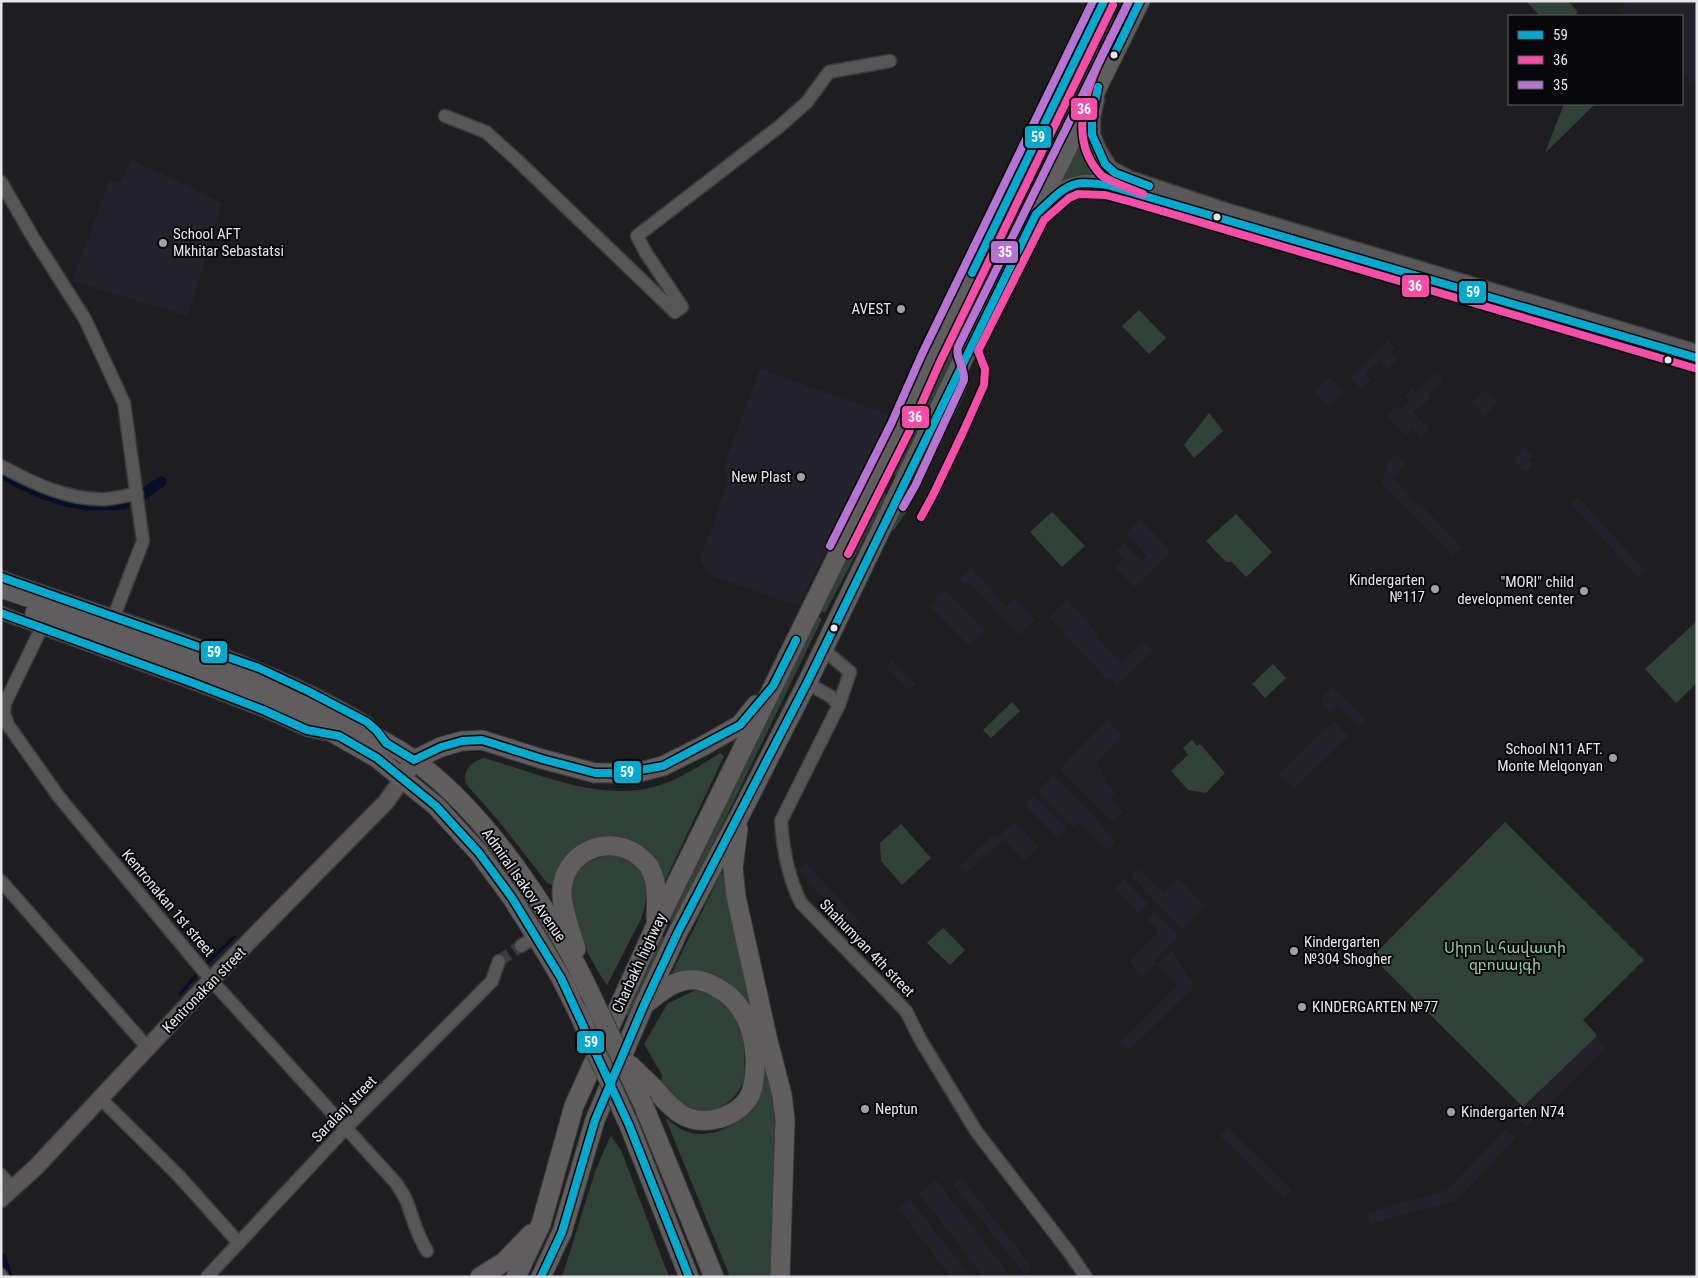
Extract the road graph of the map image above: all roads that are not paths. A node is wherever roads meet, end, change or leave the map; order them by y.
1 (1104, 1) edge
2 (1140, 1) edge
3 (890, 61) dead end
4 (1098, 87) junction
5 (445, 116) dead end
6 (1, 182) edge
7 (1036, 214) junction
8 (1697, 353) edge
9 (1697, 358) edge
10 (900, 428) junction
11 (1, 466) edge
12 (901, 488) junction
13 (137, 494) junction
14 (1, 577) edge
15 (1, 588) edge
16 (1, 601) edge
17 (1, 613) edge
18 (114, 616) junction
19 (42, 628) junction
20 (823, 649) junction
21 (807, 682) junction
22 (773, 686) junction
23 (839, 705) junction
24 (339, 736) junction
25 (386, 743) junction
26 (414, 760) junction
27 (403, 778) junction
28 (741, 813) junction
29 (1, 881) edge
30 (657, 923) junction
31 (678, 932) junction
32 (499, 961) tunnel mouth
33 (211, 980) junction
34 (587, 986) junction
35 (644, 1005) junction
36 (148, 1048) junction
37 (618, 1052) junction
38 (101, 1099) junction
39 (345, 1129) junction
40 (1, 1175) edge
41 (7, 1194) edge
42 (541, 1224) junction
43 (239, 1243) junction
44 (427, 1251) dead end
45 (207, 1277) edge
46 (480, 1277) edge
47 (516, 1277) edge
48 (540, 1277) edge
49 (689, 1277) edge
50 (714, 1277) edge
51 (780, 1277) edge
52 (1086, 1277) edge

1 - 10 highway
2 - 4 highway, Charbakh highway
3 - 5 street
4 - 7 highway, Charbakh highway
4 - 8 main road
6 - 13 street
7 - 9 main road
7 - 12 highway, Charbakh highway
10 - 12 highway
10 - 22 highway
11 - 13 street
12 - 20 highway, Charbakh highway
13 - 18 street
14 - 18 street
15 - 25 highway, Admiral Isakov Avenue
16 - 24 highway, Admiral Isakov Avenue
17 - 19 street
18 - 25 street
19 - 24 street
19 - 33 street, Kentronakan 1st street
20 - 21 highway, Charbakh highway
20 - 23 street, Shahumyan 4th street
21 - 23 street
21 - 28 highway, Charbakh highway
22 - 26 highway
22 - 30 highway, Charbakh highway
23 - 52 street, Shahumyan 4th street
24 - 27 highway, Admiral Isakov Avenue
25 - 26 highway, Admiral Isakov Avenue
26 - 27 highway
26 - 34 highway, Admiral Isakov Avenue
27 - 33 main road, Kentronakan street
27 - 49 highway, Admiral Isakov Avenue, bridge
28 - 31 highway, Charbakh highway
28 - 51 highway
29 - 36 street
30 - 31 highway
30 - 34 highway
30 - 42 highway, Charbakh highway
31 - 35 highway, Charbakh highway
32 - 39 street, Saralanj street
33 - 36 main road, Kentronakan street
33 - 39 street, Kentronakan 1st street
34 - 37 highway, Admiral Isakov Avenue, bridge
35 - 37 highway, bridge
35 - 48 highway, Charbakh highway
36 - 38 main road, Kentronakan street
37 - 50 highway, Admiral Isakov Avenue, bridge
38 - 41 main road, Kentronakan street
38 - 43 street
39 - 43 street, Saralanj street
39 - 44 street, Kentronakan 1st street
40 - 41 street
42 - 46 highway
42 - 47 highway, Charbakh highway
43 - 45 street, Saralanj street

